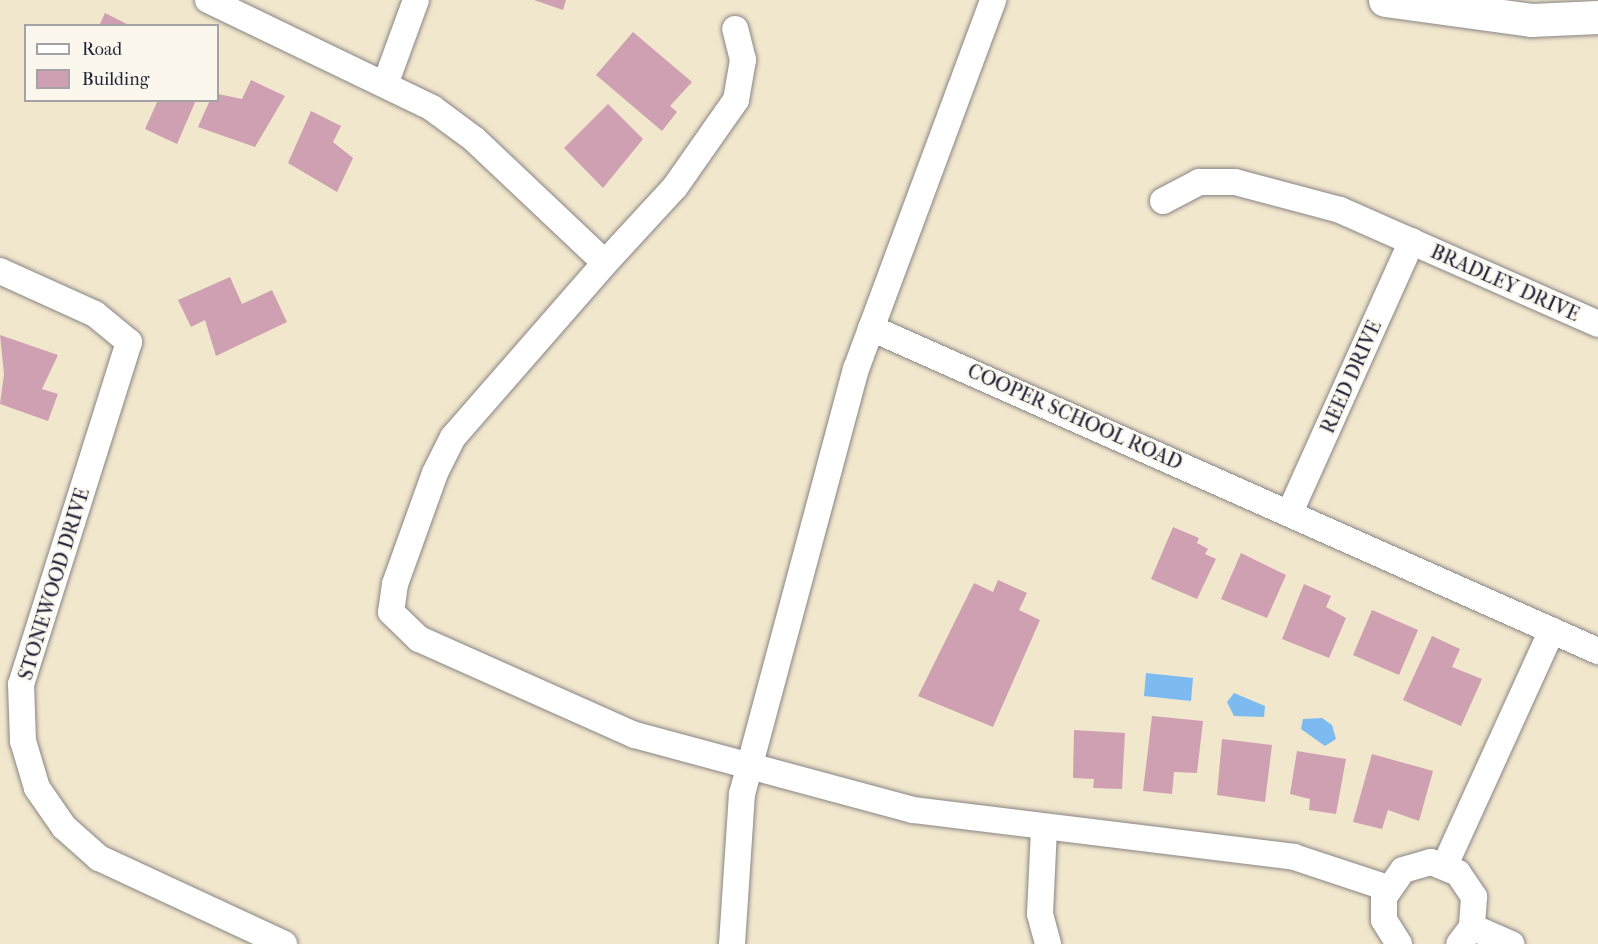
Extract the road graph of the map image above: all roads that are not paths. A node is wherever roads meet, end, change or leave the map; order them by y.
1 (208, 0) edge
2 (416, 0) edge
3 (993, 0) edge
4 (1385, 0) edge
5 (1598, 17) edge
6 (735, 29) dead end
7 (386, 82) junction
8 (1163, 201) dead end
9 (1412, 241) junction
10 (605, 263) junction
11 (0, 271) edge
12 (1598, 324) edge
13 (871, 328) junction
14 (1290, 512) junction
15 (1552, 630) junction
16 (1598, 651) edge
17 (748, 766) junction
18 (1044, 829) junction
19 (1445, 865) junction
20 (1388, 888) junction
21 (1466, 935) edge
22 (284, 944) edge
23 (732, 944) edge
24 (1048, 944) edge
25 (1399, 944) edge
26 (1511, 944) edge

1 - 7 street
2 - 7 street
3 - 13 street
4 - 5 street
6 - 10 street
7 - 10 street
8 - 9 street, BRADLEY DRIVE
9 - 12 street, BRADLEY DRIVE
9 - 14 street, REED DRIVE
10 - 17 street
11 - 22 street, STONEWOOD DRIVE
13 - 14 street, COOPER SCHOOL ROAD
13 - 17 street
14 - 15 street, COOPER SCHOOL ROAD
15 - 16 street, COOPER SCHOOL ROAD
15 - 19 street
17 - 18 street
17 - 23 street
18 - 20 street
18 - 24 street
19 - 20 street
19 - 21 street
20 - 25 street
21 - 26 street

